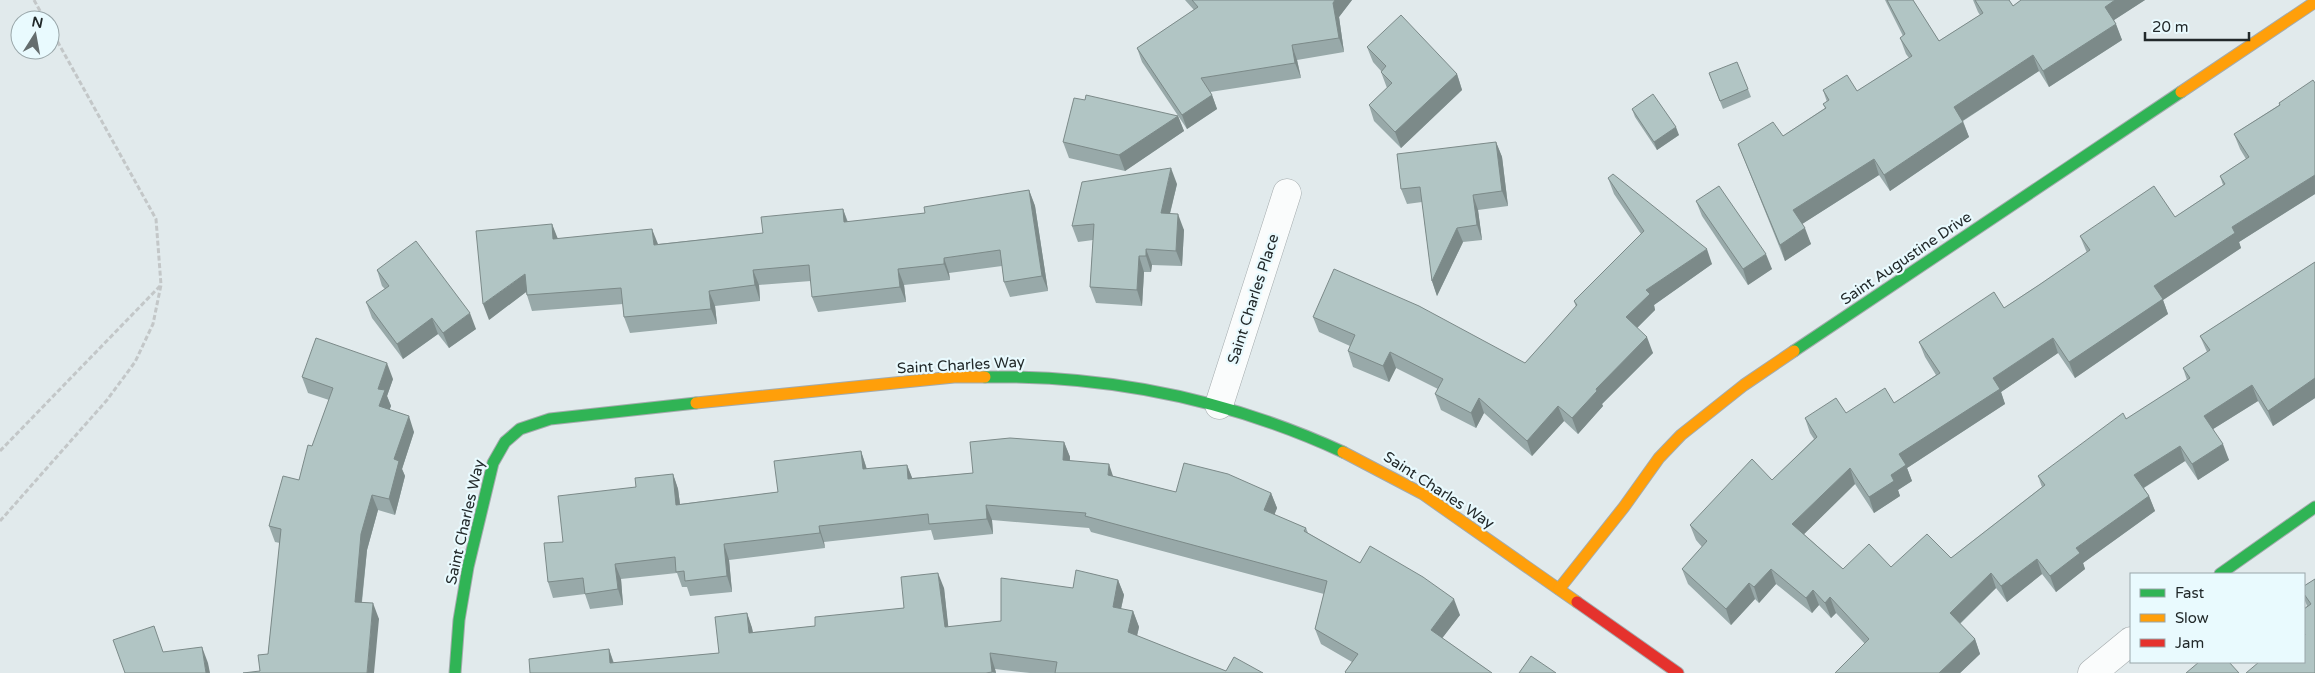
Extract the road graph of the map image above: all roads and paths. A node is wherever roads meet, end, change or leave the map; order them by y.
1 (2315, 2) edge
2 (60, 46) edge
3 (1286, 193) dead end
4 (161, 285) junction
5 (1219, 405) junction
6 (0, 451) edge
7 (2315, 508) edge
8 (0, 521) edge
9 (2221, 573) edge
10 (1559, 589) junction
11 (2130, 641) edge
12 (455, 673) edge
13 (1678, 673) edge
14 (2092, 673) edge

1 - 10 street, Saint Augustine Drive
2 - 4 path
3 - 5 street, Saint Charles Place
4 - 6 path
4 - 8 path
5 - 10 street, Saint Charles Way
5 - 12 street, Saint Charles Way
7 - 9 street
10 - 13 street, Saint Charles Way
11 - 14 street

